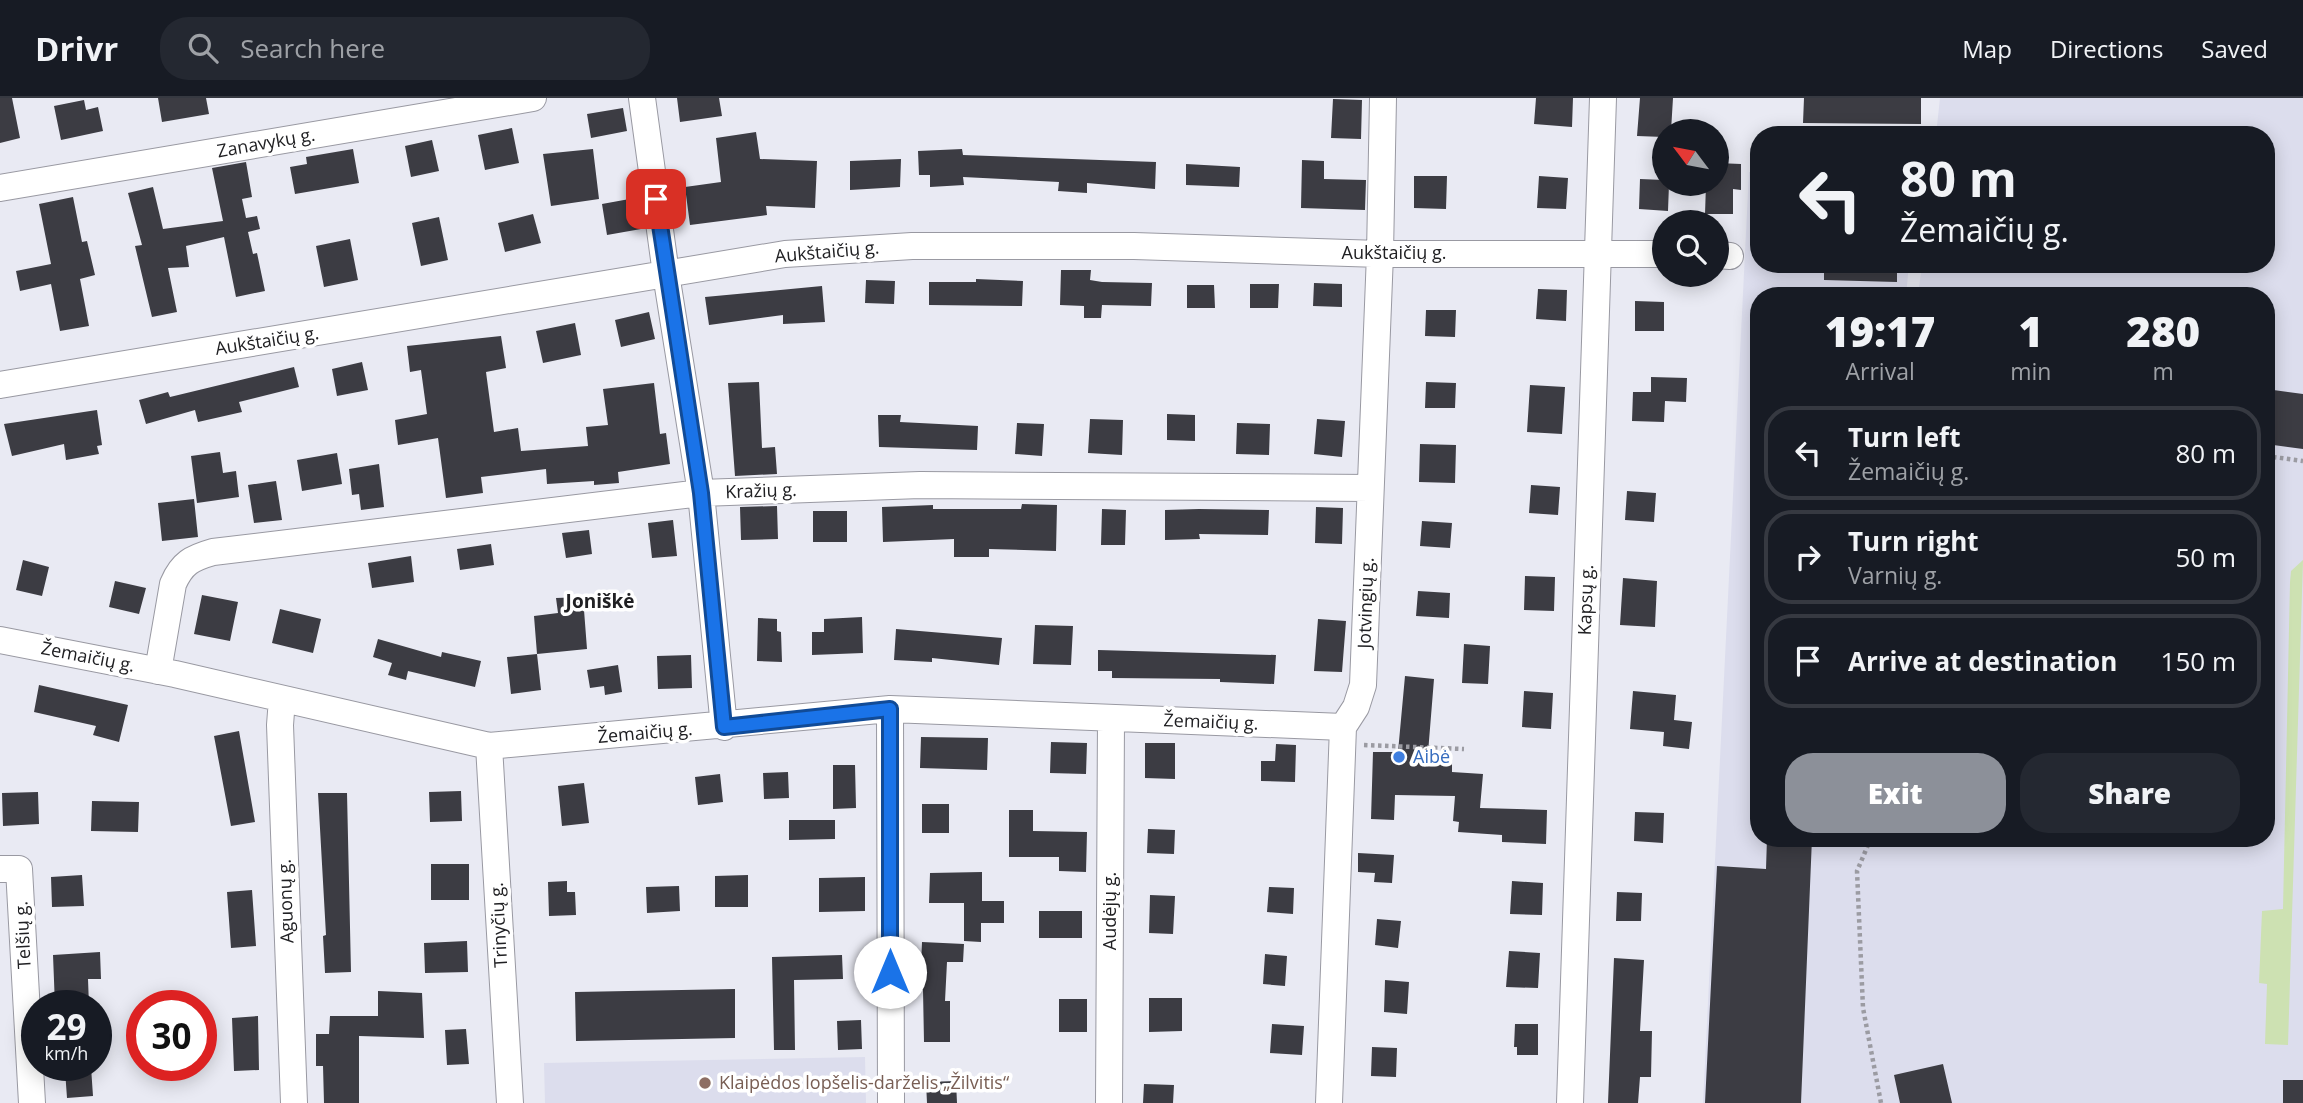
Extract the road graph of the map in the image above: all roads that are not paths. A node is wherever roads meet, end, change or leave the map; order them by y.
1 (533, 98) edge
2 (642, 98) edge
3 (1383, 98) edge
4 (1603, 98) edge
5 (0, 188) edge
6 (1598, 252) junction
7 (1380, 254) junction
8 (1652, 254) edge
9 (666, 274) junction
10 (0, 385) edge
11 (1370, 488) junction
12 (701, 493) junction
13 (0, 640) edge
14 (158, 671) junction
15 (282, 699) junction
16 (890, 709) junction
17 (1111, 719) junction
18 (724, 727) junction
19 (1342, 736) junction
20 (489, 746) junction
21 (0, 869) edge
22 (32, 1103) edge
23 (294, 1103) edge
24 (510, 1103) edge
25 (891, 1103) edge
26 (1109, 1103) edge
27 (1329, 1103) edge
28 (1570, 1103) edge

1 - 5 street, Zanavykų g.
2 - 9 street
3 - 7 street, Jotvingių g.
4 - 6 street, Kapsų g.
6 - 7 street, Aukštaičių g.
6 - 8 street, Aukštaičių g.
6 - 28 street, Kapsų g.
7 - 9 street, Aukštaičių g.
7 - 11 street, Jotvingių g.
9 - 10 street, Aukštaičių g.
9 - 12 street
11 - 12 street, Kražių g.
11 - 19 street, Jotvingių g.
12 - 14 street, Kražių g.
12 - 18 street
13 - 14 street, Žemaičių g.
14 - 15 street, Žemaičių g.
15 - 20 street, Žemaičių g.
15 - 23 street, Aguonų g.
16 - 17 street, Žemaičių g.
16 - 18 street, Žemaičių g.
16 - 25 street
17 - 19 street, Žemaičių g.
17 - 26 street, Audėjų g.
18 - 20 street, Žemaičių g.
19 - 27 street, Jotvingių g.
20 - 24 street, Trinyčių g.
21 - 22 street, Telšių g.

